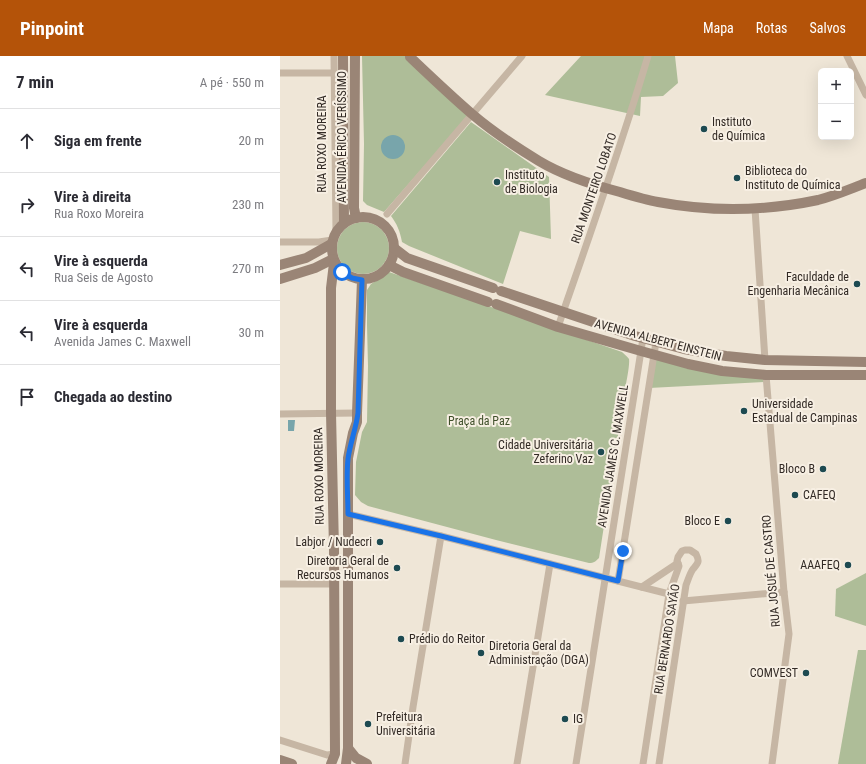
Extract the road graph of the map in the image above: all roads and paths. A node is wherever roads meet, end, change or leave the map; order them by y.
1 (334, 56) edge
2 (343, 56) edge
3 (355, 56) edge
4 (522, 56) edge
5 (648, 56) edge
6 (847, 56) edge
7 (410, 57) edge
8 (280, 73) edge
9 (335, 73) junction
10 (866, 95) edge
11 (472, 114) junction
12 (866, 183) edge
13 (606, 188) junction
14 (755, 209) junction
15 (387, 214) dead end
16 (356, 218) junction
17 (344, 223) junction
18 (333, 238) junction
19 (280, 242) edge
20 (394, 248) junction
21 (334, 261) junction
22 (280, 265) edge
23 (389, 265) junction
24 (280, 279) edge
25 (362, 280) junction
26 (563, 312) junction
27 (558, 327) junction
28 (643, 338) junction
29 (656, 342) junction
30 (641, 351) junction
31 (654, 355) junction
32 (765, 360) junction
33 (866, 362) edge
34 (766, 375) junction
35 (866, 375) edge
36 (331, 413) junction
37 (358, 413) junction
38 (280, 414) edge
39 (348, 514) junction
40 (441, 536) junction
41 (550, 564) junction
42 (679, 564) junction
43 (605, 578) junction
44 (618, 581) junction
45 (280, 584) edge
46 (333, 584) junction
47 (642, 587) junction
48 (784, 592) junction
49 (669, 594) junction
50 (683, 601) junction
51 (280, 740) edge
52 (348, 748) junction
53 (280, 760) edge
54 (333, 760) edge
55 (292, 764) edge
56 (346, 764) edge
57 (367, 764) edge
58 (405, 764) edge
59 (517, 764) edge
60 (576, 764) edge
61 (643, 764) edge
62 (659, 764) edge
63 (772, 764) edge

1 - 9 street, RUA ROXO MOREIRA
2 - 17 main road, AVENIDA ÉRICO VERÍSSIMO
3 - 16 main road, AVENIDA ÉRICO VERÍSSIMO
4 - 11 street
5 - 13 street, RUA MONTEIRO LOBATO
6 - 10 street
7 - 11 main road
8 - 9 street
9 - 18 street, RUA ROXO MOREIRA
11 - 13 main road
11 - 15 street
12 - 14 main road
13 - 14 main road
13 - 26 street, RUA MONTEIRO LOBATO
14 - 32 street
16 - 17 main road
16 - 20 main road
17 - 18 main road
18 - 19 street
18 - 21 main road
18 - 22 main road
20 - 23 main road
20 - 26 main road, AVENIDA ALBERT EINSTEIN
21 - 24 main road
21 - 25 main road
21 - 36 main road, RUA ROXO MOREIRA
23 - 25 main road
23 - 27 main road, AVENIDA ALBERT EINSTEIN
25 - 37 main road
26 - 27 street, RUA MONTEIRO LOBATO
26 - 28 main road, AVENIDA ALBERT EINSTEIN
27 - 30 main road, AVENIDA ALBERT EINSTEIN
28 - 29 main road, AVENIDA ALBERT EINSTEIN
28 - 30 street, AVENIDA JAMES C. MAXWELL
29 - 31 street, AVENIDA JAMES C. MAXWELL
29 - 32 main road, AVENIDA ALBERT EINSTEIN
30 - 31 main road, AVENIDA ALBERT EINSTEIN
30 - 43 street, AVENIDA JAMES C. MAXWELL
31 - 34 main road, AVENIDA ALBERT EINSTEIN
31 - 44 street, AVENIDA JAMES C. MAXWELL
32 - 33 main road, AVENIDA ALBERT EINSTEIN
34 - 35 main road, AVENIDA ALBERT EINSTEIN
34 - 48 street, RUA JOSUÉ DE CASTRO
36 - 37 street
36 - 38 street
36 - 46 main road, RUA ROXO MOREIRA
37 - 39 main road
39 - 40 street
39 - 52 main road
40 - 41 street
40 - 58 street
41 - 43 street
41 - 59 street
42 - 47 street
42 - 49 street
42 - 50 street, RUA BERNARDO SAYÃO
43 - 44 street
43 - 60 street, AVENIDA JAMES C. MAXWELL
44 - 47 street
45 - 46 street
46 - 54 main road, RUA ROXO MOREIRA
47 - 49 street
48 - 50 street
48 - 63 street, RUA JOSUÉ DE CASTRO
49 - 61 street
50 - 62 street, RUA BERNARDO SAYÃO
51 - 54 street
52 - 56 main road
52 - 57 main road
53 - 55 main road

